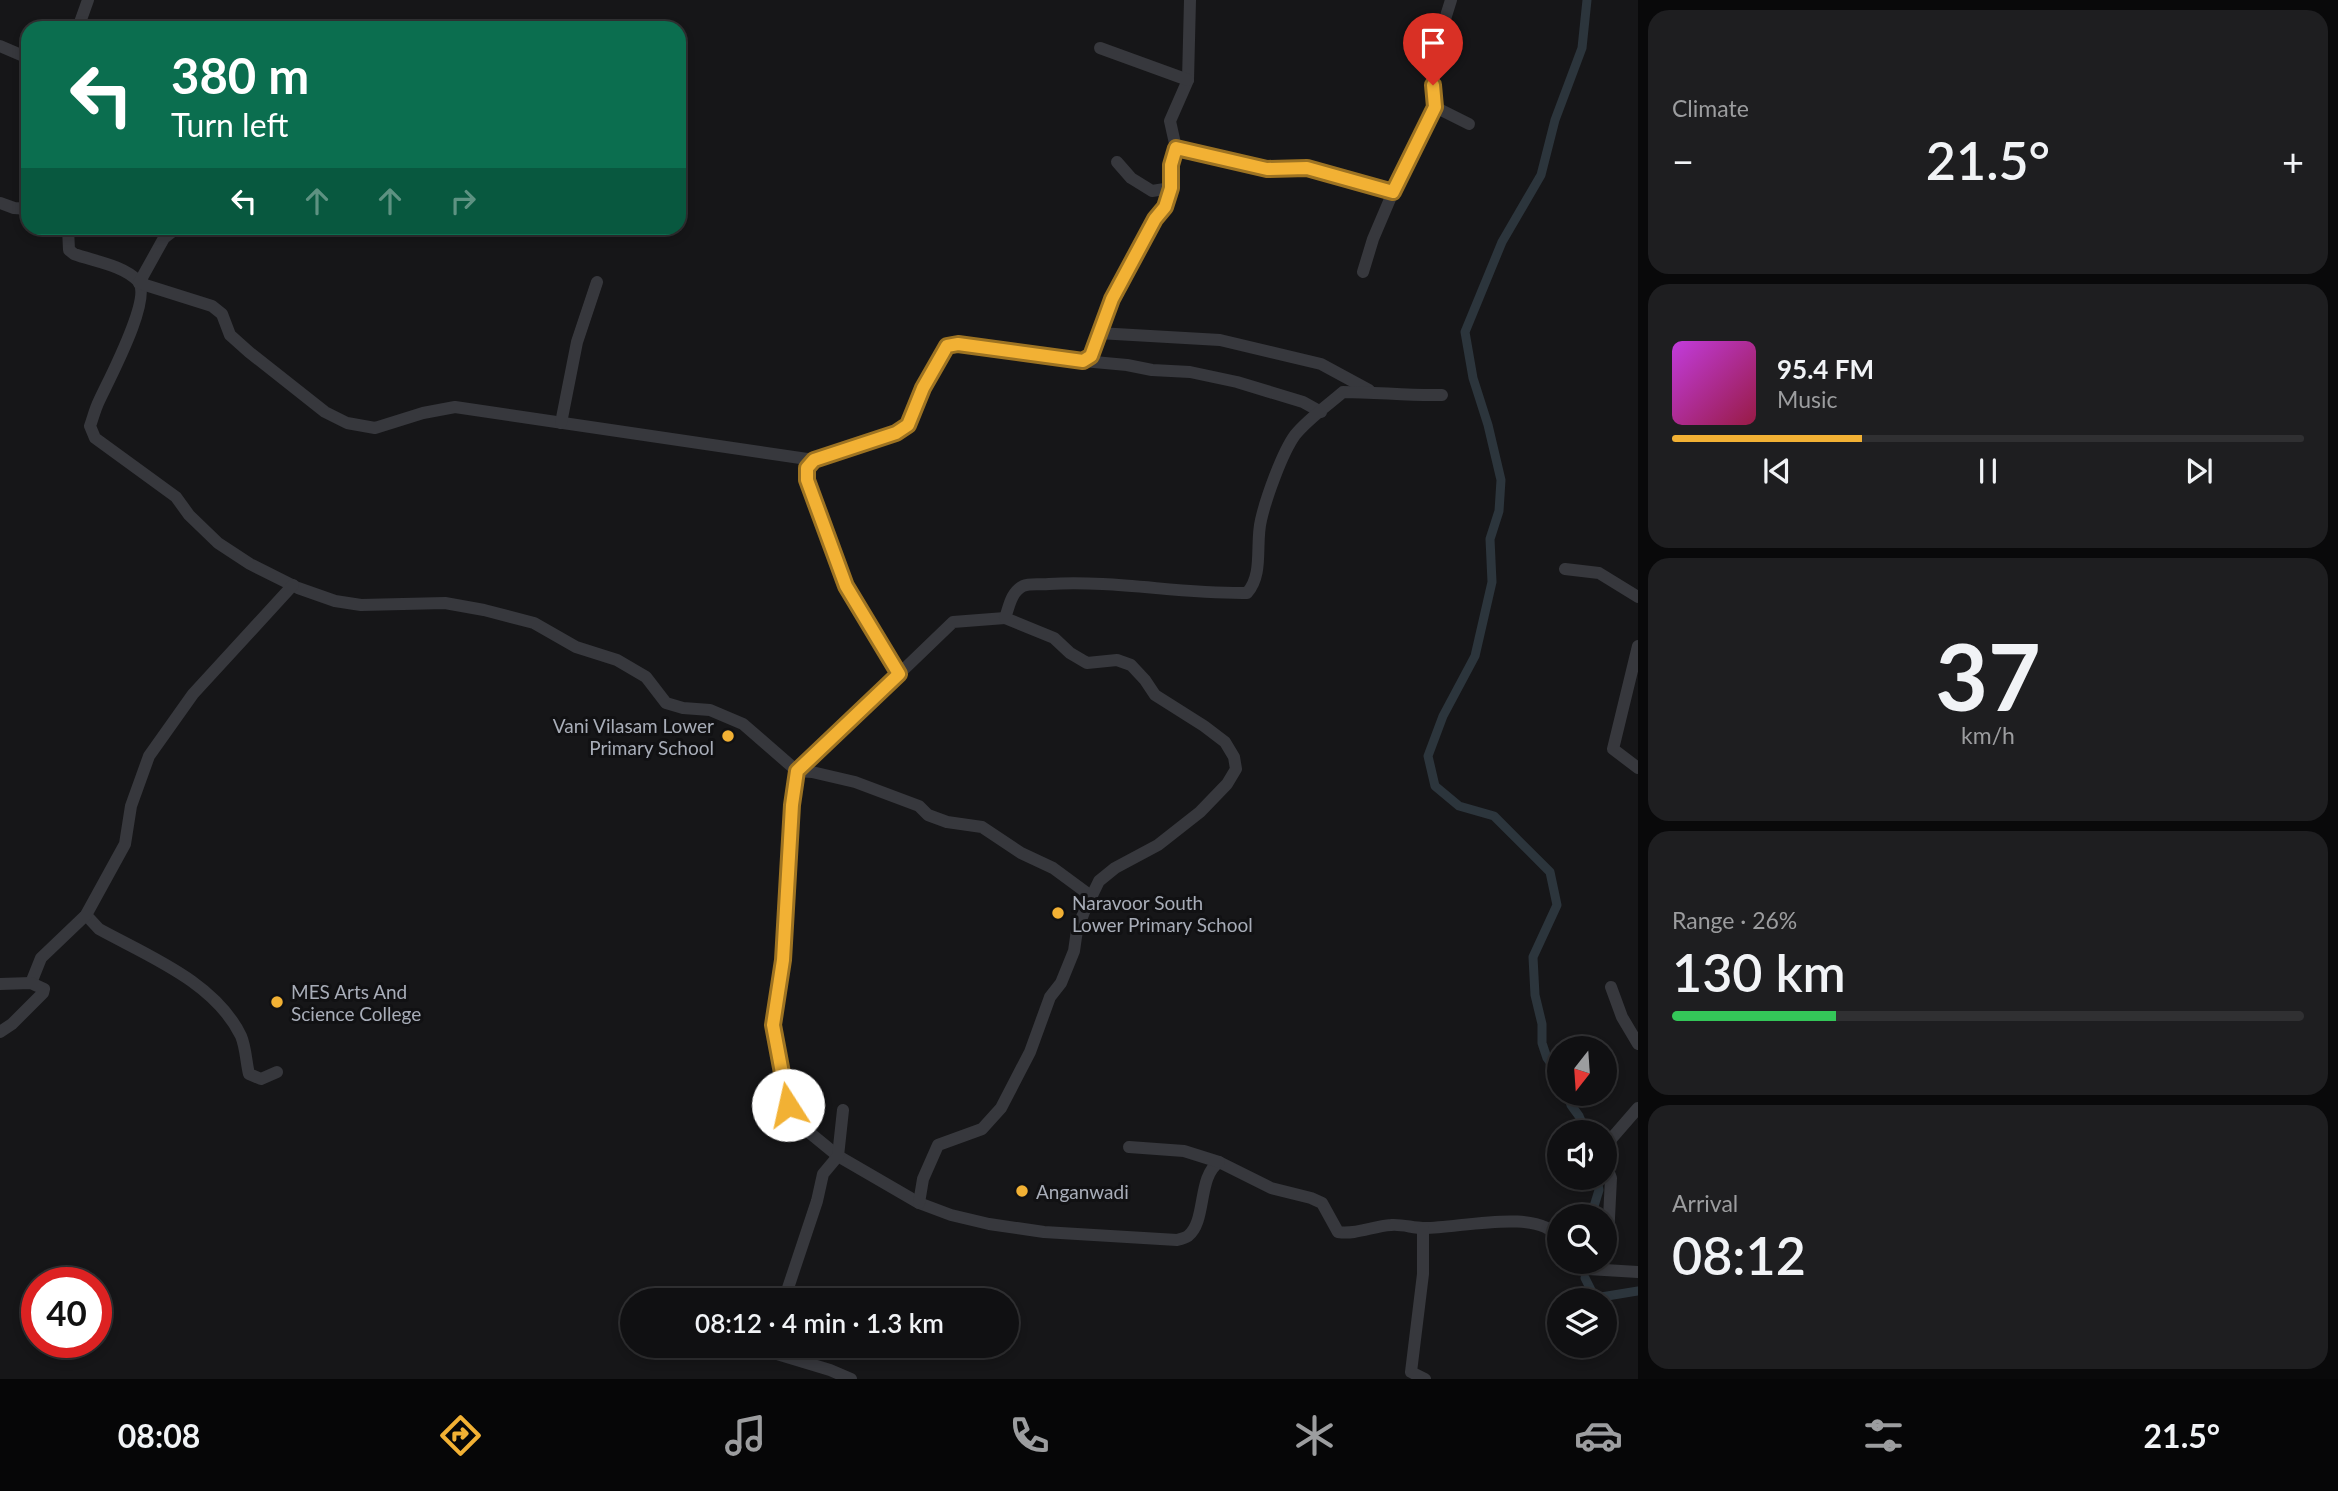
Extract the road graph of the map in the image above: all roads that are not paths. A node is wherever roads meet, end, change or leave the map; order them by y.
1 (88, 0) edge
2 (1191, 0) edge
3 (1451, 0) edge
4 (80, 21) edge
5 (0, 46) edge
6 (1100, 48) dead end
7 (21, 55) edge
8 (1188, 80) junction
9 (1435, 107) junction
10 (1469, 124) dead end
11 (1176, 148) junction
12 (1117, 162) dead end
13 (1171, 188) junction
14 (1393, 192) junction
15 (0, 203) edge
16 (21, 208) edge
17 (68, 235) edge
18 (168, 235) edge
19 (1363, 272) dead end
20 (139, 282) junction
21 (597, 282) dead end
22 (1098, 333) junction
23 (1083, 361) junction
24 (1372, 392) junction
25 (1442, 395) dead end
26 (1321, 412) junction
27 (561, 423) junction
28 (814, 460) junction
29 (1565, 569) dead end
30 (293, 585) junction
31 (1638, 597) edge
32 (1005, 618) junction
33 (1638, 646) edge
34 (899, 674) junction
35 (1638, 768) edge
36 (797, 771) junction
37 (1091, 896) junction
38 (86, 915) junction
39 (31, 983) junction
40 (0, 984) edge
41 (1611, 987) dead end
42 (0, 1032) edge
43 (1638, 1044) edge
44 (277, 1072) dead end
45 (1638, 1108) edge
46 (843, 1110) dead end
47 (1617, 1132) edge
48 (1129, 1147) dead end
49 (838, 1156) junction
50 (1219, 1162) junction
51 (919, 1203) junction
52 (1423, 1228) junction
53 (1547, 1228) edge
54 (1617, 1268) edge
55 (1638, 1272) edge
56 (788, 1288) edge
57 (790, 1358) edge
58 (851, 1379) edge
59 (1425, 1379) edge

1 - 4 street
2 - 8 street
3 - 9 street
5 - 7 street
6 - 8 street
8 - 11 street
9 - 10 street
9 - 14 street
11 - 13 street
11 - 14 street
12 - 13 street
13 - 22 street
14 - 19 street
15 - 16 street
17 - 20 street
18 - 20 street
20 - 27 street
20 - 30 street
21 - 27 street
22 - 23 street
22 - 24 street
23 - 26 street
23 - 28 street
24 - 25 street
24 - 26 street
26 - 32 street
27 - 28 street
28 - 34 street
29 - 31 street
30 - 36 street
30 - 38 street
32 - 34 street
32 - 37 street
33 - 35 street
34 - 36 street
36 - 37 street
36 - 49 street
37 - 51 street
38 - 39 street
38 - 44 street
39 - 40 street
39 - 42 street
41 - 43 street
45 - 47 street
46 - 49 street
48 - 50 street
49 - 51 street
49 - 56 street
50 - 51 street
50 - 52 street
52 - 53 street
52 - 59 street
54 - 55 street
57 - 58 street

